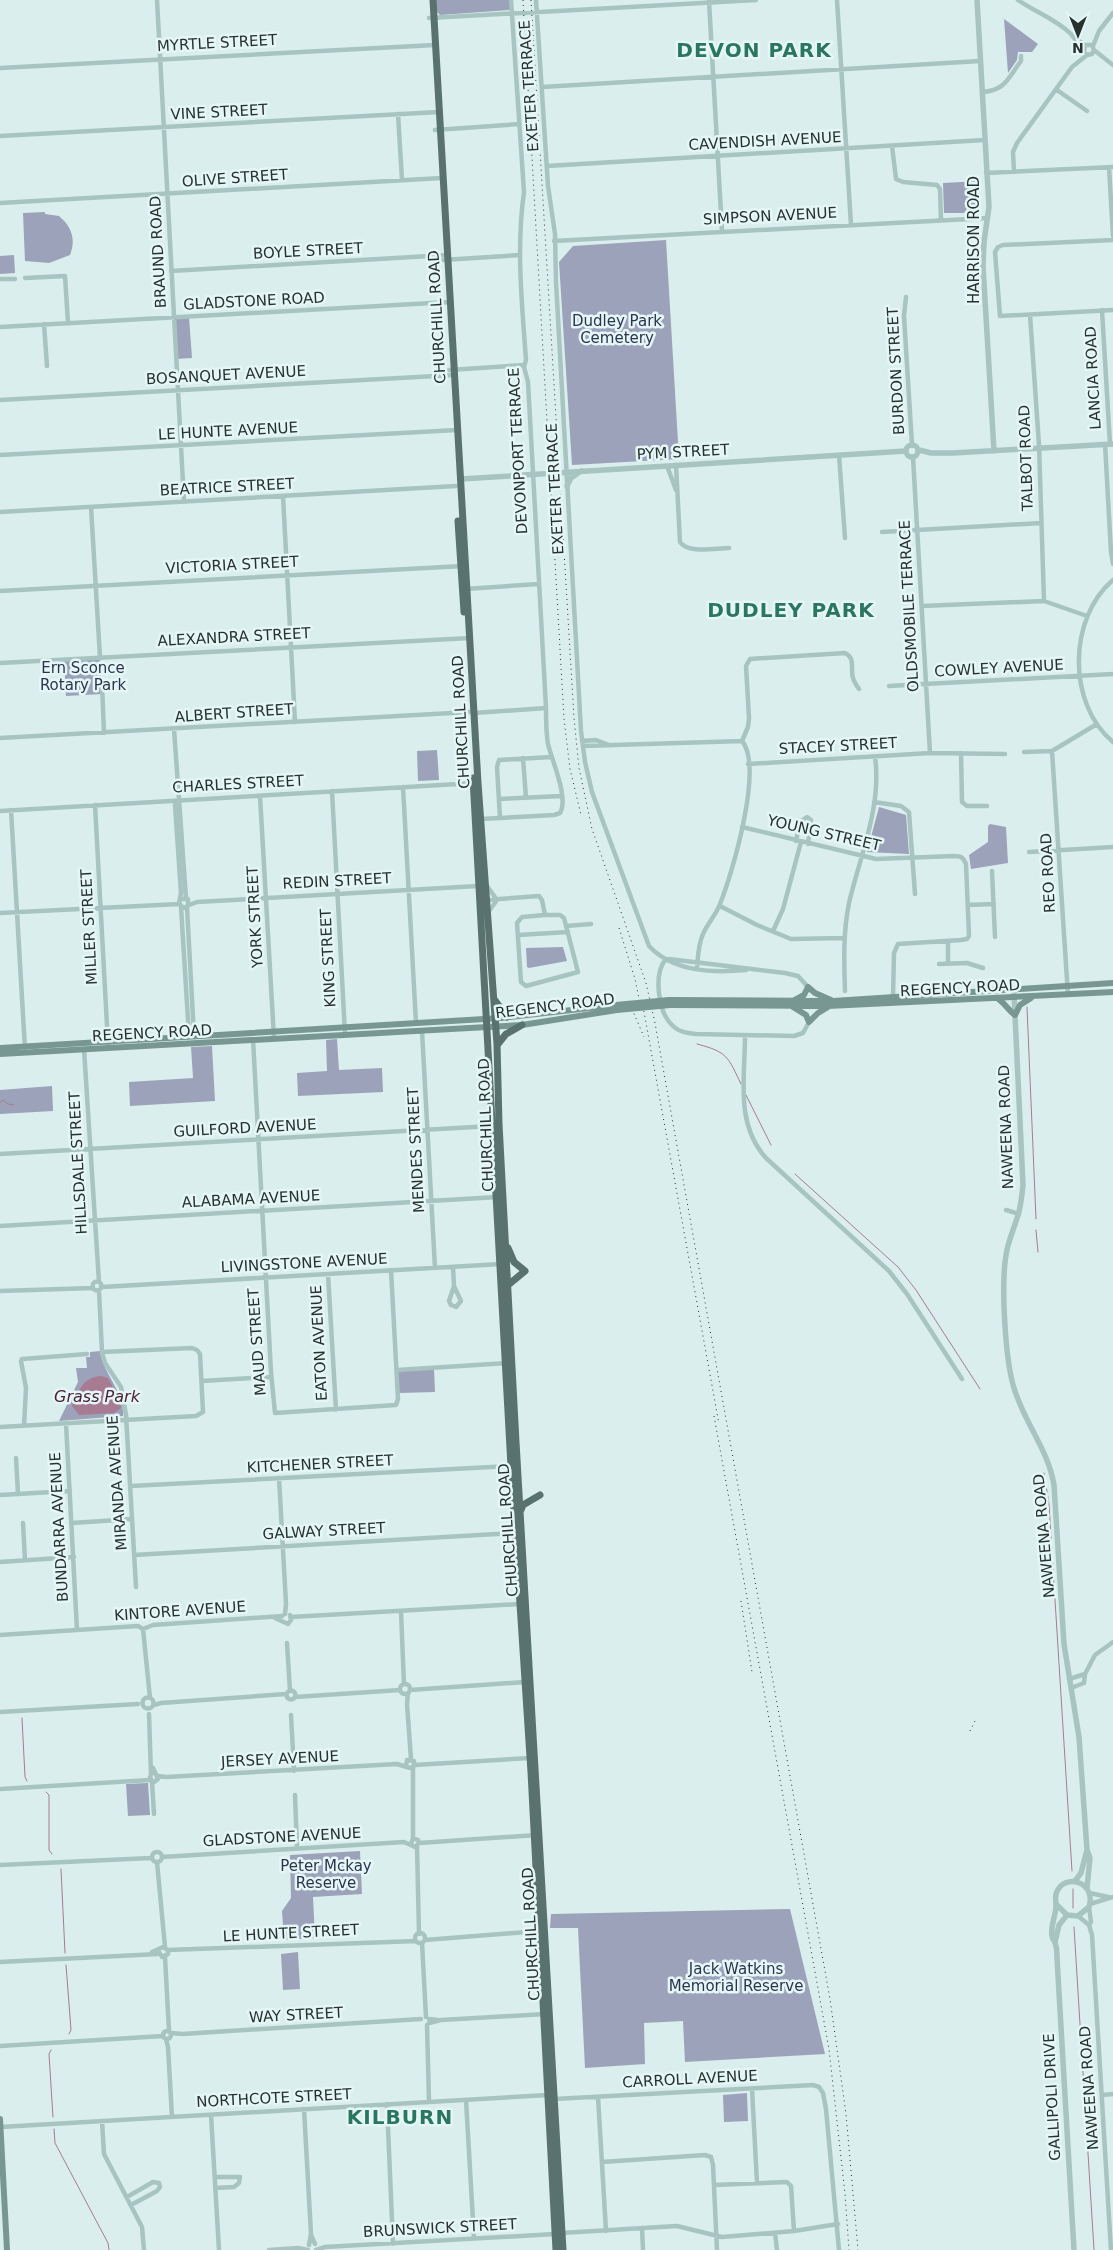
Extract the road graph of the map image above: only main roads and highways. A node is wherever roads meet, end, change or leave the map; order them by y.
1 (428, 0) edge
2 (433, 0) edge
3 (432, 18) junction
4 (458, 477) junction
5 (457, 499) junction
6 (463, 566) junction
7 (483, 901) junction
8 (1113, 983) edge
9 (970, 992) junction
10 (1113, 993) edge
11 (1034, 997) junction
12 (997, 998) junction
13 (494, 999) junction
14 (893, 1000) junction
15 (971, 1000) junction
16 (791, 1004) junction
17 (830, 1004) junction
18 (617, 1008) junction
19 (507, 1017) junction
20 (487, 1018) junction
21 (495, 1018) junction
22 (522, 1025) junction
23 (487, 1027) junction
24 (496, 1027) junction
25 (345, 1030) junction
26 (253, 1036) junction
27 (108, 1044) junction
28 (497, 1044) junction
29 (0, 1048) edge
30 (25, 1049) junction
31 (0, 1054) edge
32 (500, 1197) junction
33 (506, 1243) junction
34 (508, 1285) junction
35 (509, 1363) junction
36 (540, 1495) dead end
37 (521, 1510) junction
38 (536, 1835) junction
39 (544, 1903) junction
40 (539, 1921) junction
41 (546, 2014) junction
42 (0, 2119) edge
43 (1, 2126) edge
44 (1, 2172) edge
45 (558, 2234) junction
46 (7, 2250) edge
47 (556, 2250) edge
48 (563, 2250) edge

1 - 3 main road, CHURCHILL ROAD
2 - 3 main road, CHURCHILL ROAD
3 - 4 main road, CHURCHILL ROAD
4 - 5 main road
4 - 5 main road, CHURCHILL ROAD
4 - 6 main road, CHURCHILL ROAD
5 - 6 main road, CHURCHILL ROAD
6 - 7 main road, CHURCHILL ROAD
7 - 13 main road, CHURCHILL ROAD
7 - 20 main road, CHURCHILL ROAD
8 - 9 main road, REGENCY ROAD
9 - 14 main road, REGENCY ROAD
9 - 15 main road
10 - 11 main road, REGENCY ROAD
11 - 12 main road, REGENCY ROAD
11 - 12 main road
12 - 15 main road, REGENCY ROAD
13 - 19 main road
13 - 21 main road, CHURCHILL ROAD
14 - 15 main road, REGENCY ROAD
14 - 17 main road, REGENCY ROAD
16 - 17 main road, REGENCY ROAD
16 - 17 main road
16 - 17 main road
16 - 18 main road, REGENCY ROAD, bridge
18 - 19 main road, REGENCY ROAD
18 - 22 main road, REGENCY ROAD
19 - 21 main road, REGENCY ROAD
20 - 21 main road, REGENCY ROAD
20 - 23 main road, CHURCHILL ROAD
20 - 25 main road, REGENCY ROAD
21 - 24 main road, CHURCHILL ROAD
22 - 24 main road, REGENCY ROAD
22 - 28 main road
23 - 24 main road, REGENCY ROAD
23 - 25 main road, REGENCY ROAD
23 - 32 main road, CHURCHILL ROAD
24 - 28 main road, CHURCHILL ROAD
25 - 26 main road, REGENCY ROAD
26 - 27 main road, REGENCY ROAD
26 - 27 main road, REGENCY ROAD
27 - 30 main road, REGENCY ROAD
27 - 30 main road, REGENCY ROAD
28 - 32 main road, CHURCHILL ROAD
29 - 30 main road, REGENCY ROAD
30 - 31 main road, REGENCY ROAD
32 - 33 main road, CHURCHILL ROAD
32 - 35 main road, CHURCHILL ROAD
33 - 34 main road, CHURCHILL ROAD
33 - 34 main road
34 - 35 main road, CHURCHILL ROAD
35 - 37 main road, CHURCHILL ROAD
35 - 38 main road, CHURCHILL ROAD
36 - 37 main road
37 - 38 main road, CHURCHILL ROAD
38 - 39 main road, CHURCHILL ROAD
38 - 40 main road, CHURCHILL ROAD
39 - 40 main road
39 - 41 main road, CHURCHILL ROAD
40 - 41 main road, CHURCHILL ROAD
41 - 45 main road, CHURCHILL ROAD
42 - 43 main road
43 - 44 main road
44 - 46 main road
45 - 47 main road, CHURCHILL ROAD
45 - 48 main road, CHURCHILL ROAD

